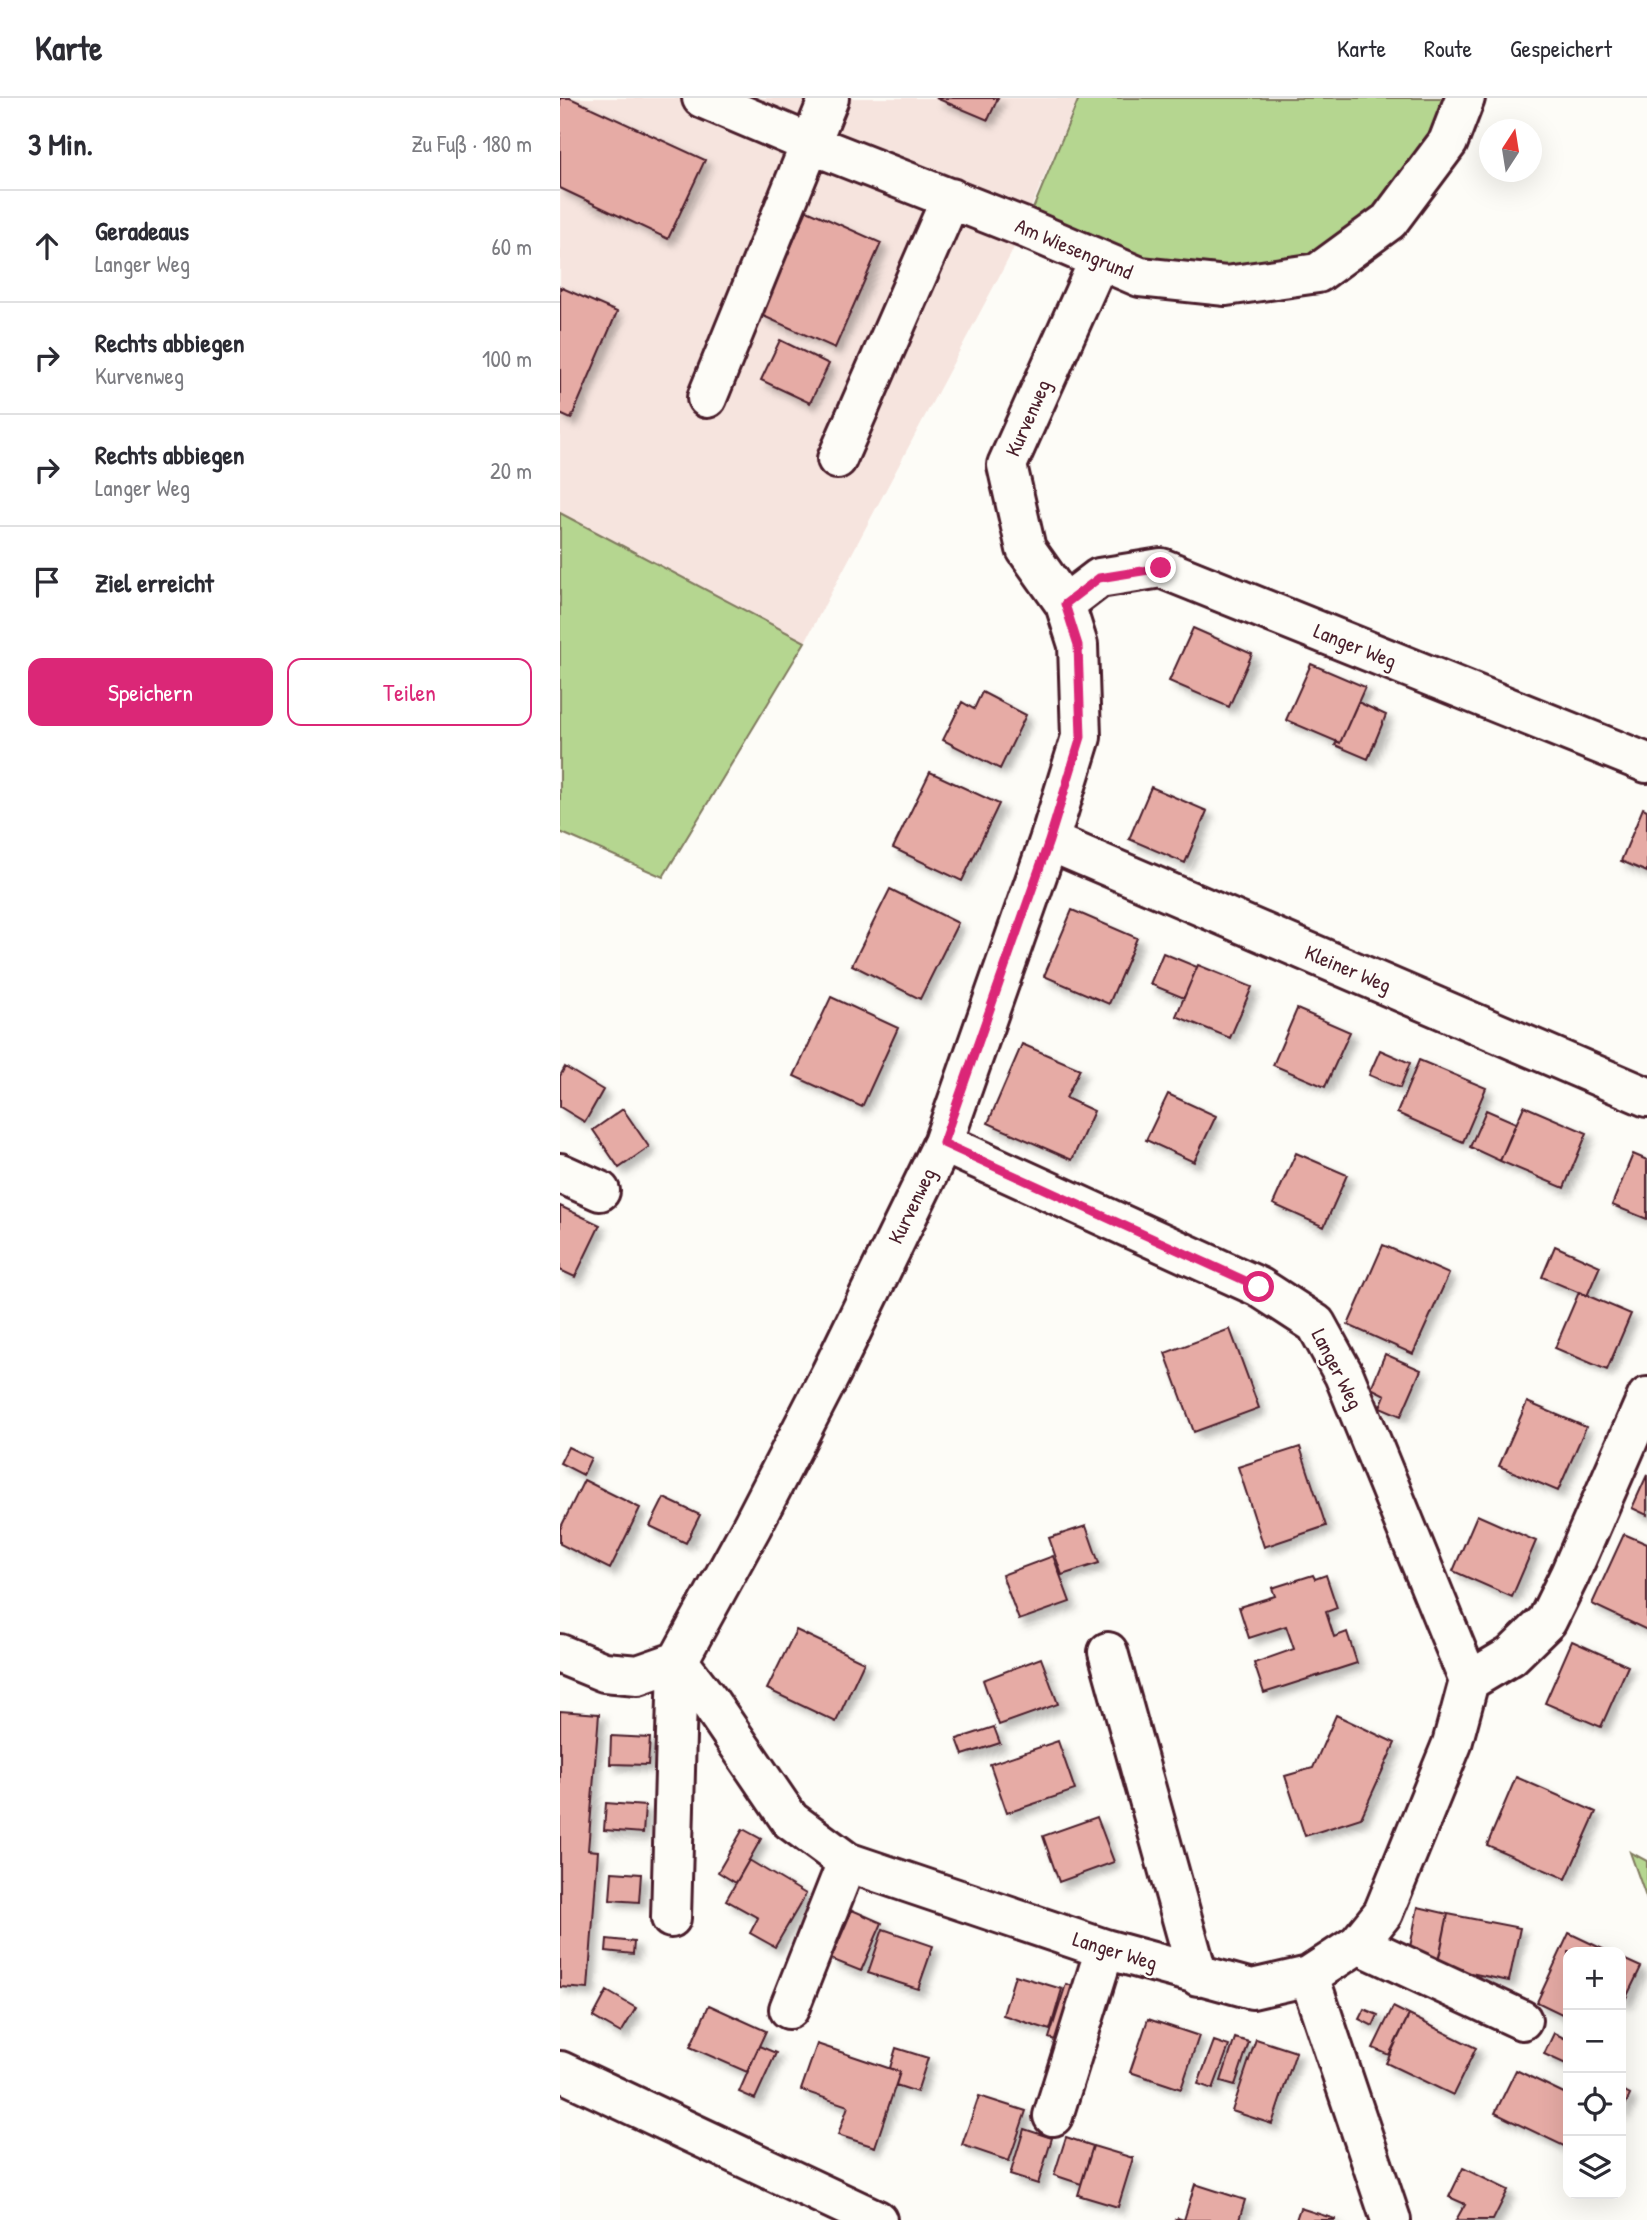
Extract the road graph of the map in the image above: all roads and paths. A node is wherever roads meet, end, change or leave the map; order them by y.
1 (702, 98) edge
2 (829, 98) edge
3 (1465, 98) edge
4 (811, 144) junction
5 (951, 198) junction
6 (1099, 260) junction
7 (706, 398) dead end
8 (837, 459) dead end
9 (1065, 604) junction
10 (1647, 763) edge
11 (1049, 841) junction
12 (1647, 1097) edge
13 (943, 1143) junction
14 (560, 1173) edge
15 (600, 1191) dead end
16 (1647, 1397) edge
17 (1108, 1651) dead end
18 (560, 1654) edge
19 (678, 1661) junction
20 (1469, 1681) junction
21 (847, 1862) junction
22 (671, 1918) dead end
23 (1358, 1944) junction
24 (1105, 1949) junction
25 (1198, 1976) junction
26 (1309, 1976) junction
27 (789, 2010) dead end
28 (1522, 2020) dead end
29 (560, 2071) edge
30 (1053, 2116) dead end
31 (877, 2220) edge
32 (1391, 2220) edge

1 - 4 street, Am Wiesengrund
2 - 4 street
3 - 6 street, Am Wiesengrund
4 - 5 street, Am Wiesengrund
4 - 7 street
5 - 6 street, Am Wiesengrund
5 - 8 street
6 - 9 street, Kurvenweg
9 - 10 street, Langer Weg
9 - 11 street, Kurvenweg
11 - 12 street, Kleiner Weg
11 - 13 street, Kurvenweg
13 - 19 street, Kurvenweg
13 - 20 street, Langer Weg
14 - 15 street
16 - 20 street
17 - 25 street
18 - 19 street
19 - 21 street, Langer Weg
19 - 22 street
20 - 23 street, Langer Weg
21 - 24 street, Langer Weg
21 - 27 street
23 - 26 street, Langer Weg
23 - 28 street
24 - 25 street, Langer Weg
24 - 30 street
25 - 26 street, Langer Weg
26 - 32 street
29 - 31 street

